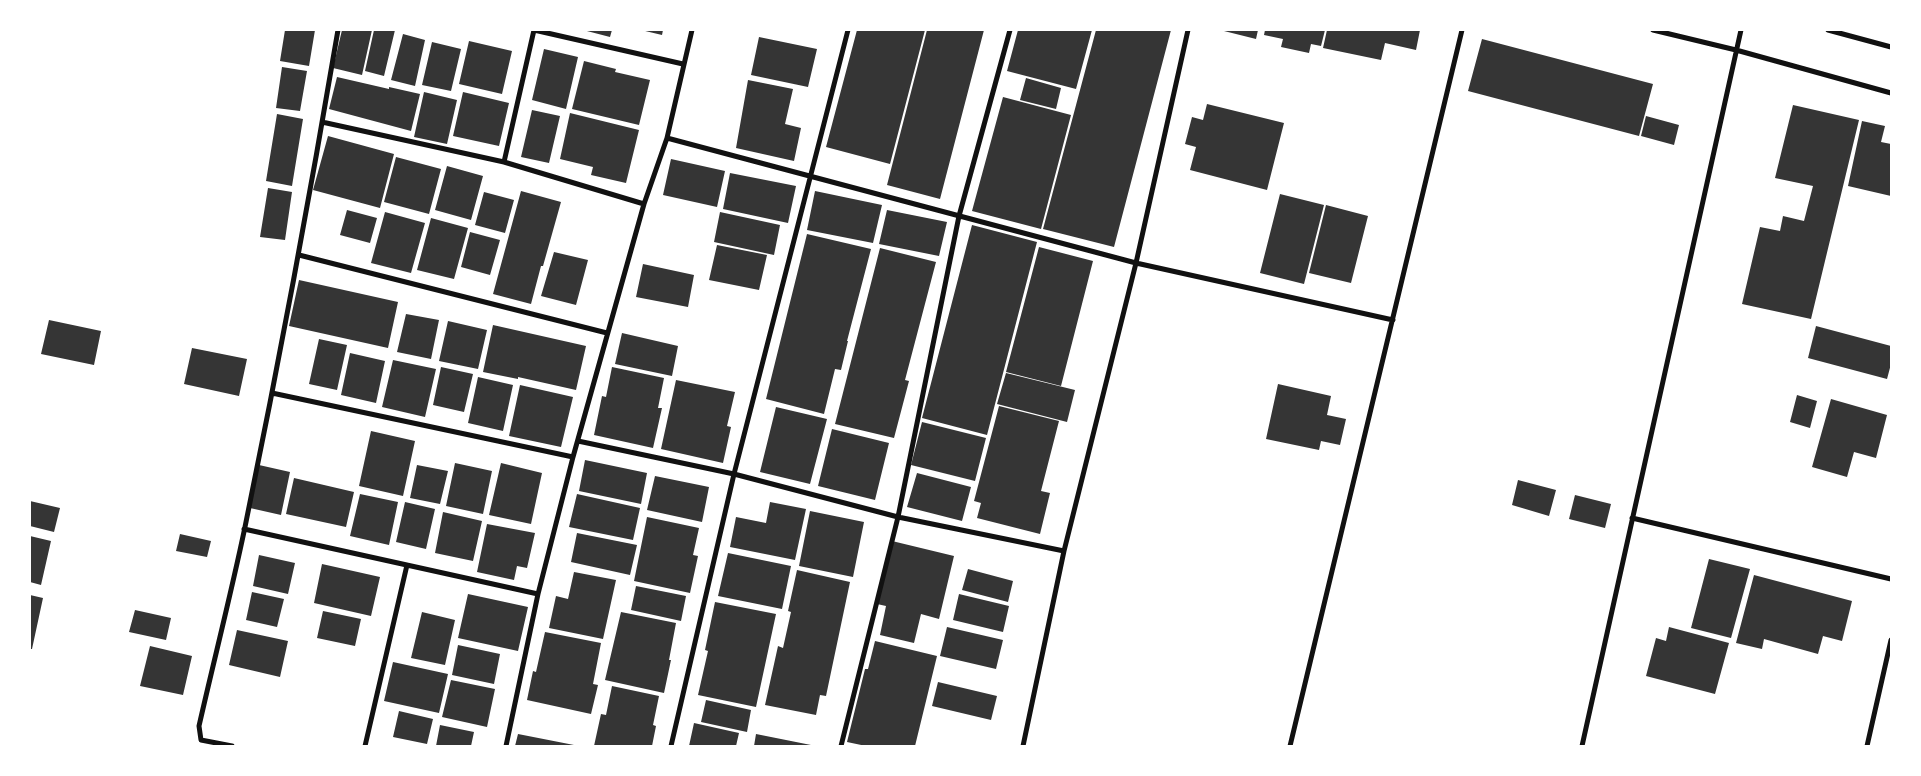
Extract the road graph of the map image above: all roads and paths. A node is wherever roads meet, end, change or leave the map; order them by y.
1 (338, 30) edge
2 (534, 30) edge
3 (692, 30) edge
4 (848, 30) edge
5 (1010, 30) edge
6 (1188, 30) edge
7 (1462, 30) edge
8 (1654, 30) edge
9 (1741, 30) edge
10 (1828, 30) edge
11 (1891, 47) edge
12 (1736, 50) junction
13 (683, 64) junction
14 (1891, 93) edge
15 (322, 122) junction
16 (667, 138) junction
17 (504, 162) junction
18 (809, 176) junction
19 (644, 204) junction
20 (959, 216) junction
21 (299, 256) junction
22 (1136, 263) junction
23 (1393, 320) junction
24 (607, 333) junction
25 (272, 393) junction
26 (578, 441) junction
27 (572, 457) junction
28 (734, 474) junction
29 (898, 517) junction
30 (1632, 518) junction
31 (244, 529) junction
32 (1064, 552) junction
33 (407, 565) junction
34 (1891, 579) edge
35 (538, 594) junction
36 (1891, 640) edge
37 (232, 746) edge
38 (365, 746) edge
39 (506, 746) edge
40 (671, 746) edge
41 (841, 746) edge
42 (1022, 746) edge
43 (1290, 746) edge
44 (1582, 746) edge
45 (1867, 746) edge

1 - 15 street
2 - 13 street
2 - 17 street
3 - 13 street
4 - 18 street
5 - 20 street
6 - 22 street
7 - 23 street
8 - 12 street
9 - 12 street
10 - 11 street
12 - 14 street
12 - 30 street
13 - 16 street
15 - 17 street
15 - 21 street
16 - 18 street
16 - 19 street
17 - 19 street
18 - 20 street
18 - 28 street
19 - 24 street
20 - 22 street
20 - 29 street
21 - 24 street
21 - 25 street
22 - 23 street
22 - 32 street
23 - 43 street
24 - 26 street
25 - 27 street
25 - 31 street
26 - 27 street
26 - 28 street
27 - 35 street
28 - 29 street
28 - 40 street
29 - 32 street
29 - 41 street
30 - 34 street
30 - 44 street
31 - 33 street
31 - 37 street
32 - 42 street
33 - 35 street
33 - 38 street
35 - 39 street
36 - 45 street

